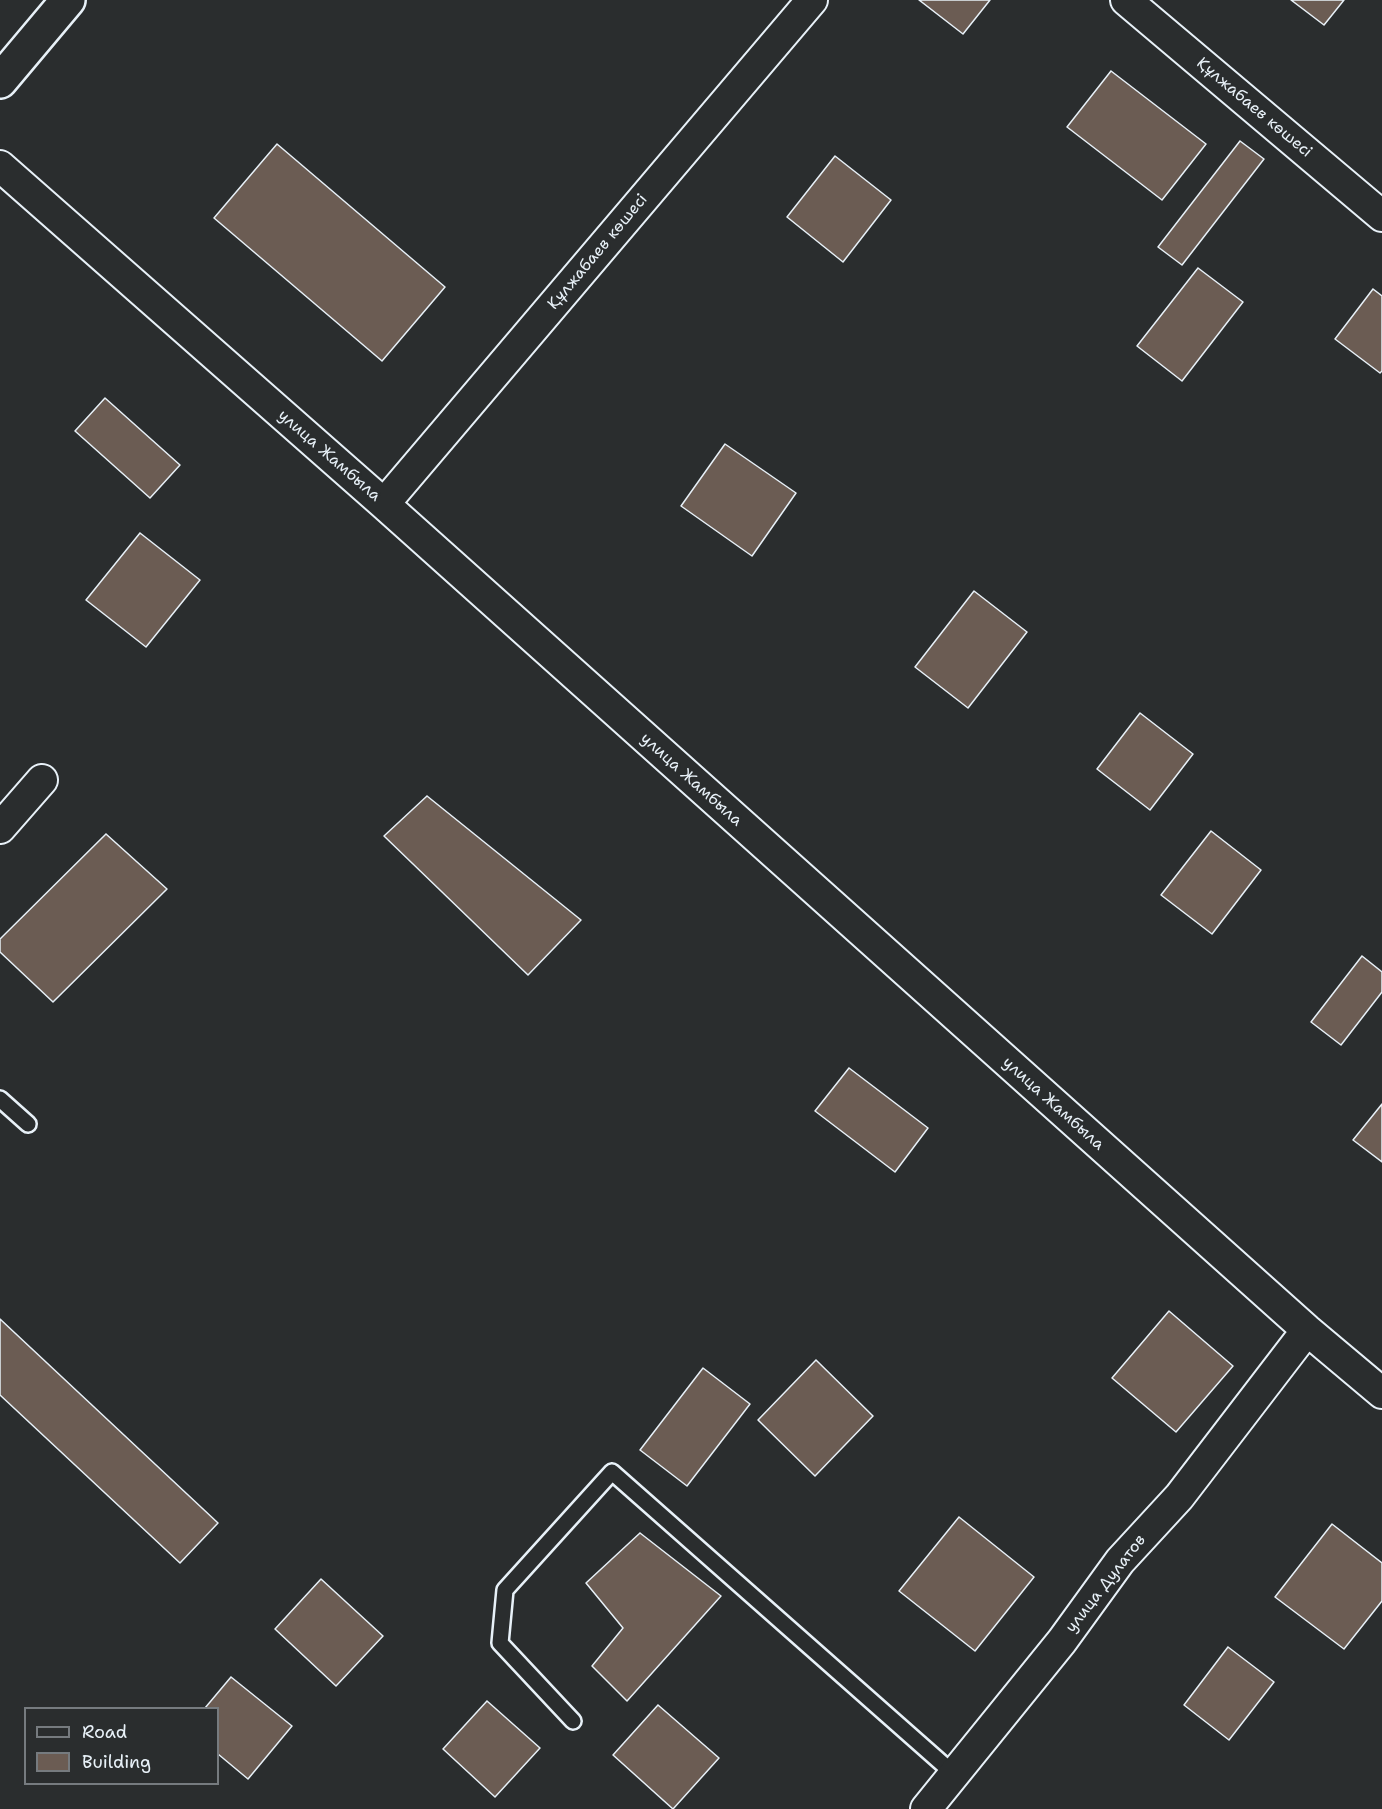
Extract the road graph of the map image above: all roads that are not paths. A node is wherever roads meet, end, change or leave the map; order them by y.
1 (68, 0) edge
2 (812, 0) edge
3 (1126, 0) edge
4 (0, 81) edge
5 (0, 166) edge
6 (1382, 216) edge
7 (384, 504) junction
8 (42, 780) dead end
9 (0, 828) edge
10 (0, 1099) edge
11 (28, 1124) dead end
12 (1307, 1330) junction
13 (1382, 1394) edge
14 (573, 1721) dead end
15 (954, 1774) junction
16 (926, 1809) edge

1 - 4 main road
2 - 7 street, Құлжабаев көшесі
3 - 6 street, Құлжабаев көшесі
5 - 7 street, улица Жамбыла
7 - 12 street, улица Жамбыла
8 - 9 street
10 - 11 lane
12 - 13 street, улица Жамбыла
12 - 15 street, улица Дулатов
14 - 15 lane
15 - 16 street, улица Дулатов

